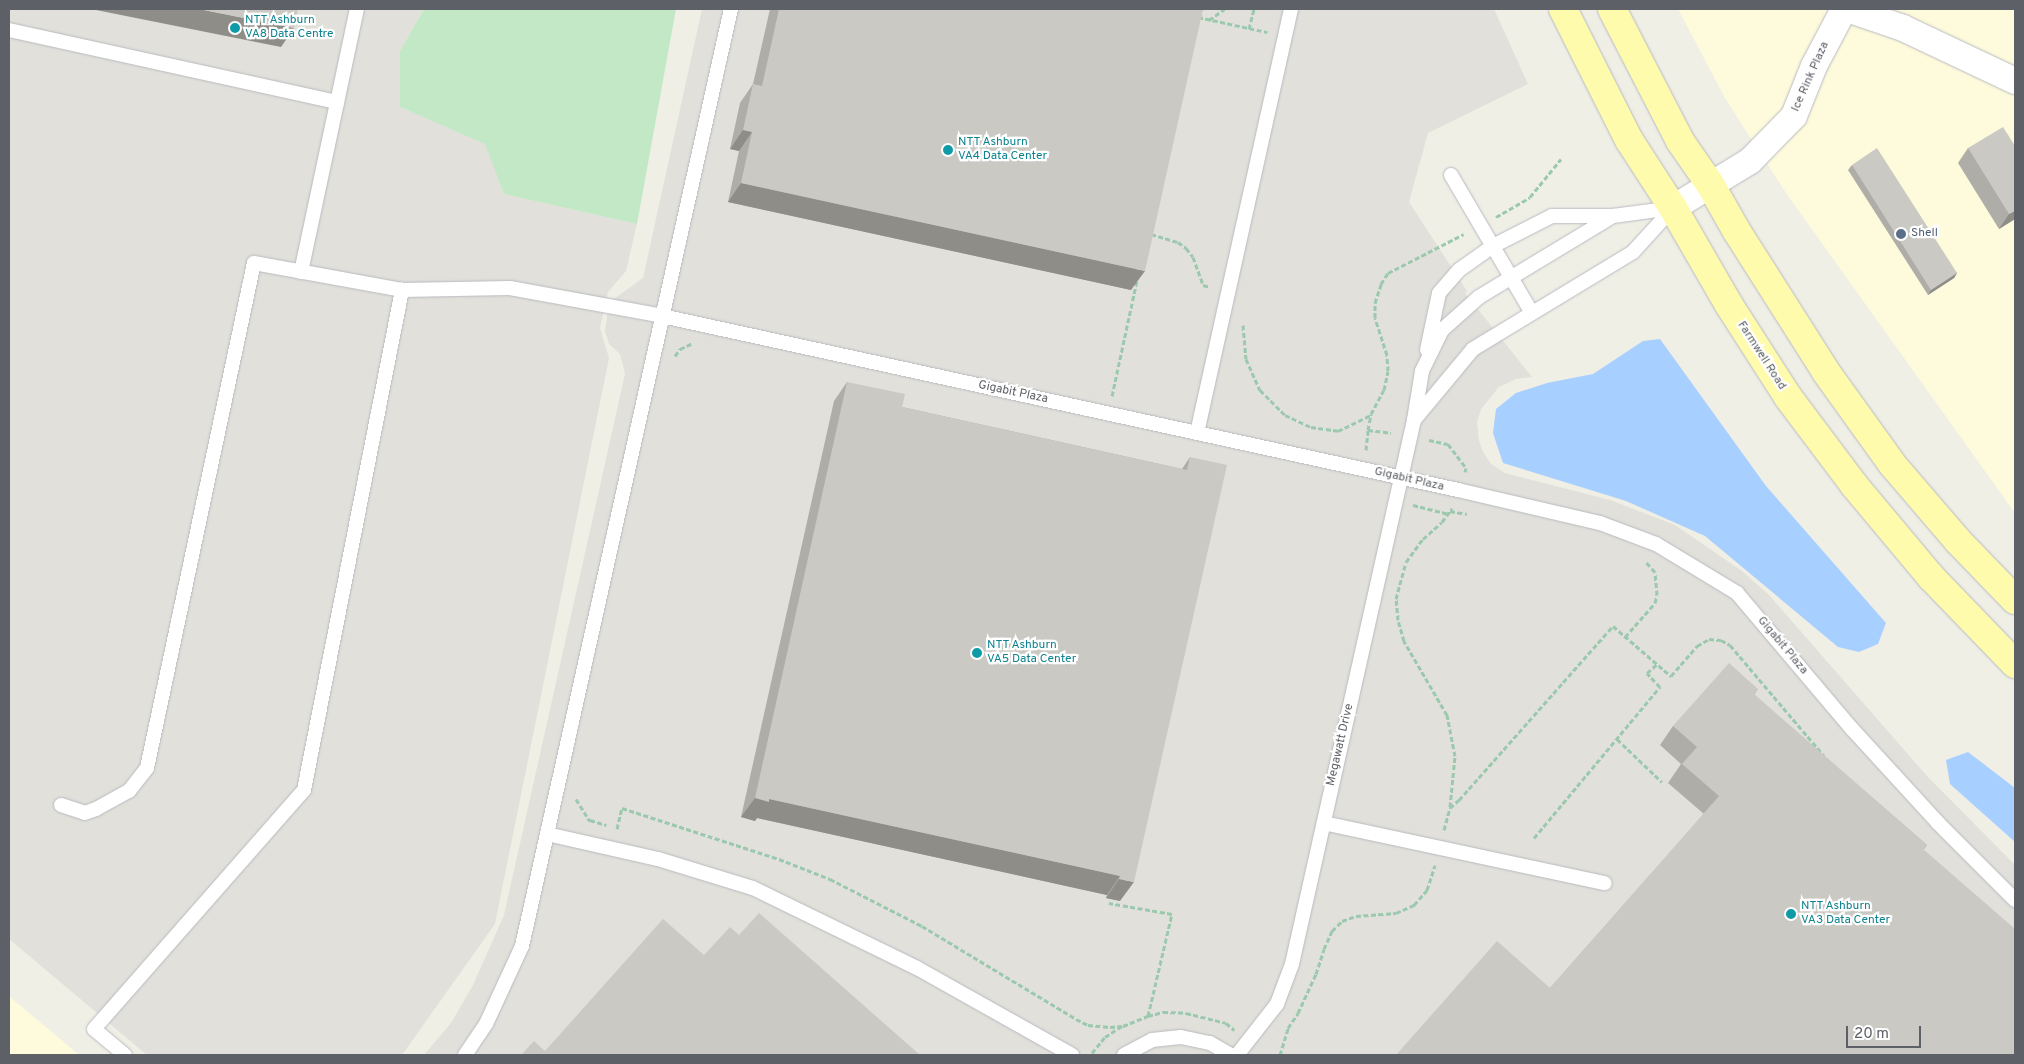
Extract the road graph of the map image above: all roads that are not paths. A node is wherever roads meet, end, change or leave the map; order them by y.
1 (356, 9) edge
2 (731, 9) edge
3 (1291, 9) edge
4 (1562, 9) edge
5 (1612, 9) edge
6 (1845, 9) edge
7 (9, 30) edge
8 (2015, 81) edge
9 (337, 102) junction
10 (1451, 175) dead end
11 (1710, 184) junction
12 (1673, 208) junction
13 (1613, 216) junction
14 (1493, 246) junction
15 (301, 272) junction
16 (1511, 278) junction
17 (402, 290) junction
18 (1532, 313) junction
19 (662, 316) junction
20 (1422, 371) junction
21 (1414, 420) junction
22 (1197, 433) junction
23 (1401, 478) junction
24 (2015, 600) edge
25 (2015, 664) edge
26 (61, 805) dead end
27 (1324, 823) junction
28 (547, 834) junction
29 (1605, 883) dead end
30 (2015, 900) edge
31 (125, 1055) edge
32 (465, 1055) edge
33 (1072, 1055) edge
34 (1124, 1055) edge
35 (1231, 1055) edge
36 (1237, 1055) edge

1 - 9 lane
2 - 19 lane
3 - 22 lane
4 - 12 main road, Farmwell Road
5 - 11 main road
6 - 8 street, Ice Rink Plaza
6 - 11 street, Ice Rink Plaza
7 - 9 lane
9 - 15 lane
10 - 14 lane
11 - 12 street, Ice Rink Plaza
11 - 24 main road
12 - 13 lane
12 - 18 lane
12 - 25 main road, Farmwell Road
13 - 14 lane
13 - 16 lane
14 - 16 lane
14 - 20 lane
15 - 17 lane, Gigabit Plaza
15 - 26 lane, Gigabit Plaza
16 - 18 lane
16 - 20 lane
17 - 19 lane, Gigabit Plaza
17 - 31 lane
18 - 21 lane
19 - 22 lane, Gigabit Plaza
19 - 28 lane
20 - 21 lane, Megawatt Drive
21 - 23 lane, Megawatt Drive
22 - 23 lane, Gigabit Plaza
23 - 27 lane, Megawatt Drive
23 - 30 lane, Gigabit Plaza
27 - 29 lane
27 - 36 lane, Megawatt Drive
28 - 32 lane
28 - 33 lane
34 - 35 lane

